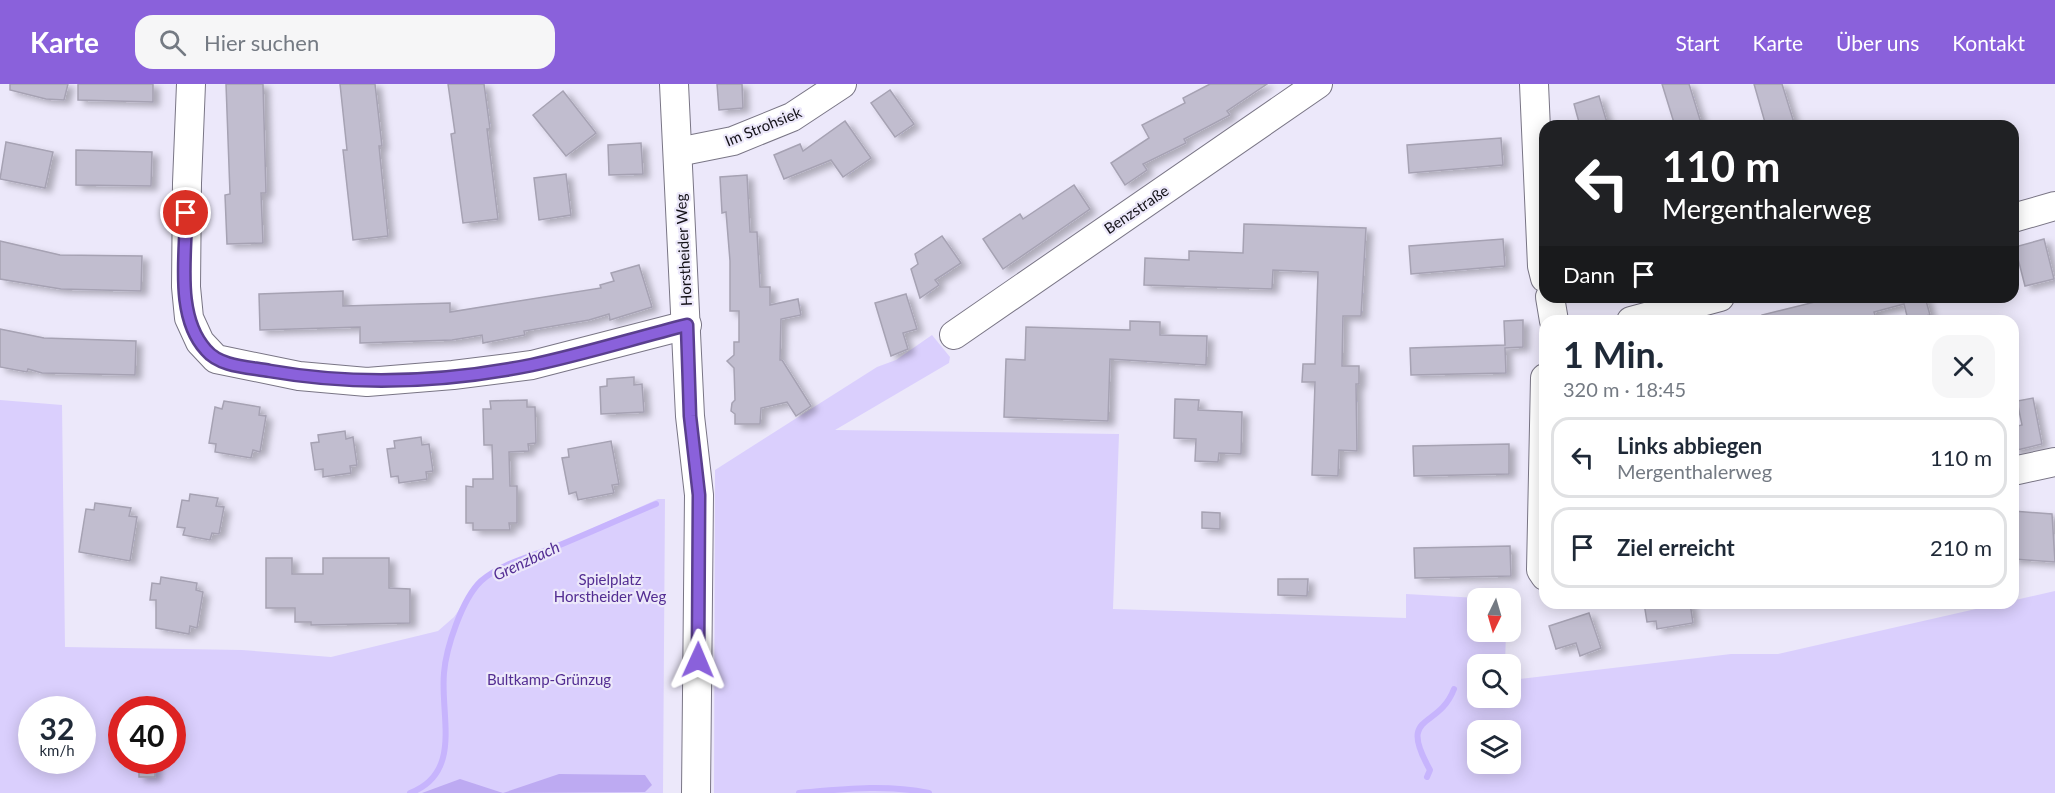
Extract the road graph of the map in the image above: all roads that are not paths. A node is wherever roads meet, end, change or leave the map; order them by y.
1 (191, 84) edge
2 (674, 84) edge
3 (842, 84) edge
4 (1318, 84) edge
5 (1534, 84) edge
6 (678, 152) junction
7 (1539, 198) edge
8 (2055, 206) edge
9 (2019, 216) edge
10 (1698, 303) edge
11 (1653, 315) edge
12 (687, 325) junction
13 (954, 334) dead end
14 (690, 416) junction
15 (2055, 462) edge
16 (2019, 470) edge
17 (680, 793) edge
18 (696, 793) edge

1 - 12 street
2 - 6 street, Horstheider Weg
3 - 6 street, Im Strohsiek
4 - 13 street, Benzstraße
5 - 7 street
6 - 12 street, Horstheider Weg
8 - 9 street
10 - 11 street
12 - 14 street, Horstheider Weg
14 - 17 street, Horstheider Weg
14 - 18 street, Horstheider Weg
15 - 16 street

